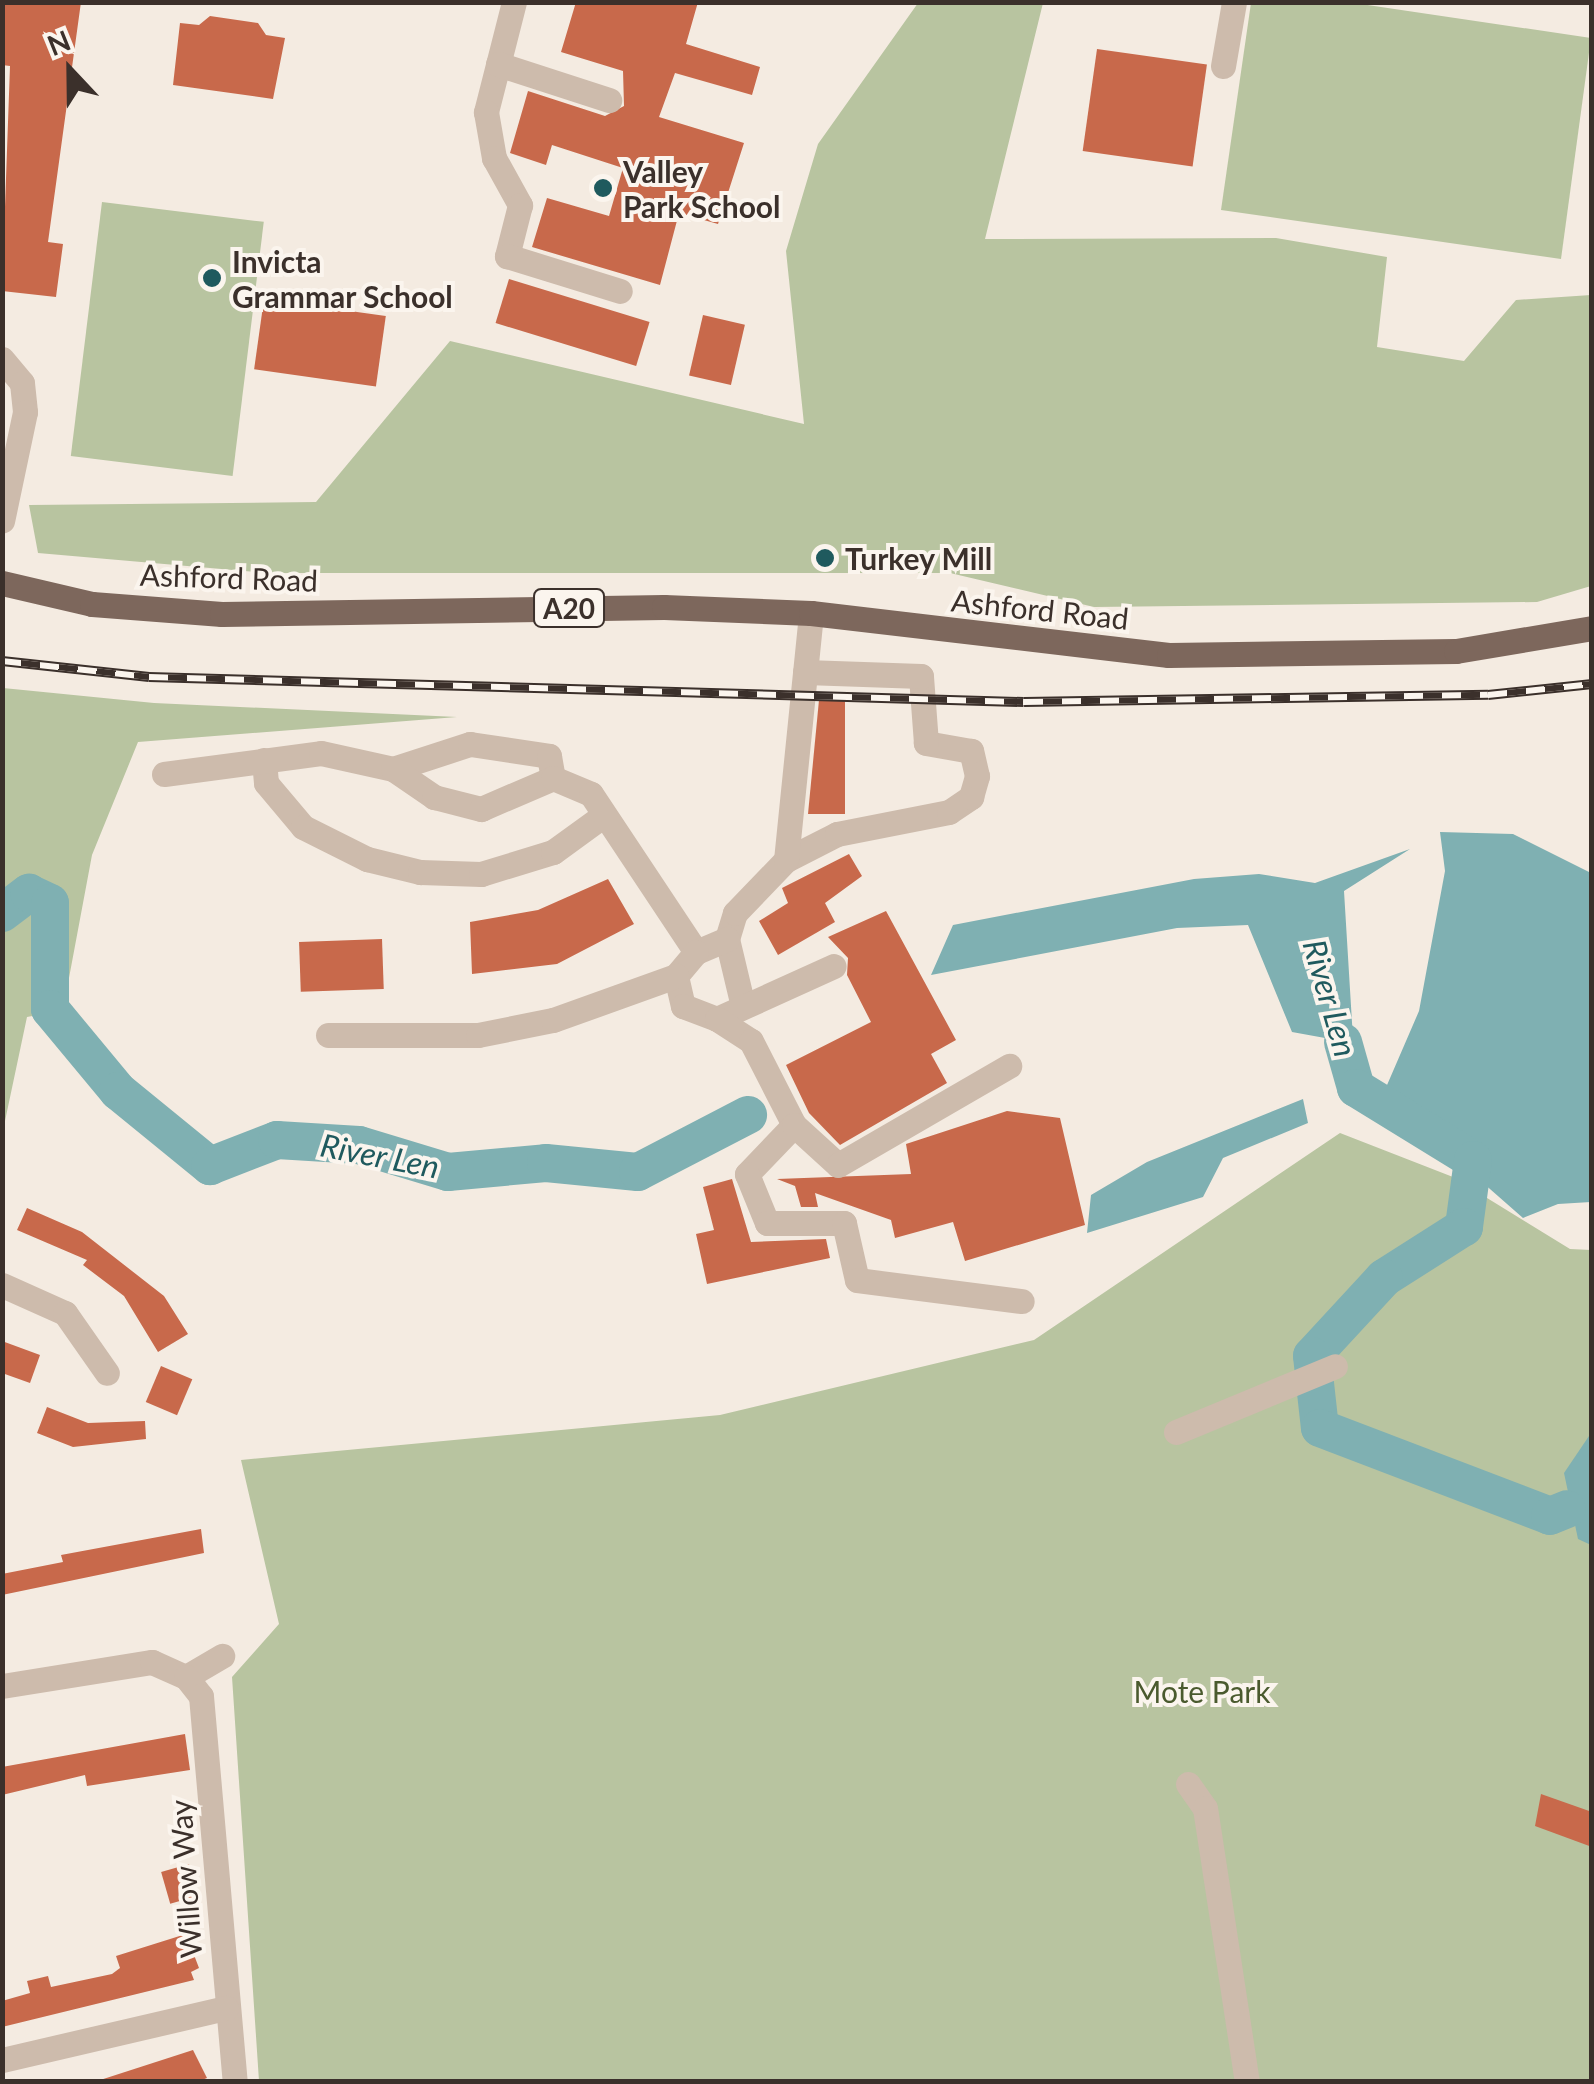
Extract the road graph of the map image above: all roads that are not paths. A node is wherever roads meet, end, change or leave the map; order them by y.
1 (514, 2) edge
2 (1234, 2) edge
3 (498, 64) junction
4 (1223, 66) dead end
5 (609, 100) dead end
6 (620, 291) dead end
7 (2, 359) edge
8 (2, 520) edge
9 (2, 583) edge
10 (811, 612) junction
11 (1592, 628) edge
12 (805, 672) junction
13 (264, 760) junction
14 (394, 769) junction
15 (164, 774) dead end
16 (553, 778) junction
17 (600, 818) junction
18 (786, 860) junction
19 (728, 939) junction
20 (696, 952) junction
21 (834, 966) dead end
22 (676, 976) junction
23 (742, 1002) junction
24 (717, 1019) junction
25 (328, 1035) dead end
26 (1009, 1066) dead end
27 (794, 1124) junction
28 (2, 1285) edge
29 (1022, 1301) dead end
30 (1336, 1366) dead end
31 (107, 1373) dead end
32 (1176, 1432) dead end
33 (222, 1656) dead end
34 (186, 1677) junction
35 (2, 1686) edge
36 (1188, 1784) dead end
37 (226, 2008) junction
38 (2, 2060) edge
39 (235, 2082) edge
40 (1247, 2082) edge

1 - 3 street
2 - 4 street
3 - 5 street
3 - 6 street
7 - 8 street
9 - 10 main road, Ashford Road / A20
10 - 11 main road, Ashford Road / A20
10 - 12 street
12 - 18 street
12 - 18 street
13 - 14 street
13 - 15 street
13 - 17 street
14 - 16 street
14 - 16 street
16 - 17 street
17 - 20 street
18 - 19 street
19 - 20 street
19 - 23 street
20 - 22 street
21 - 23 street
22 - 24 street
22 - 25 street
23 - 24 street
24 - 27 street
26 - 27 street
27 - 29 street
28 - 31 street
30 - 32 street
33 - 34 street
34 - 35 street
34 - 37 street, Willow Way
36 - 40 street
37 - 38 street
37 - 39 street, Willow Way

